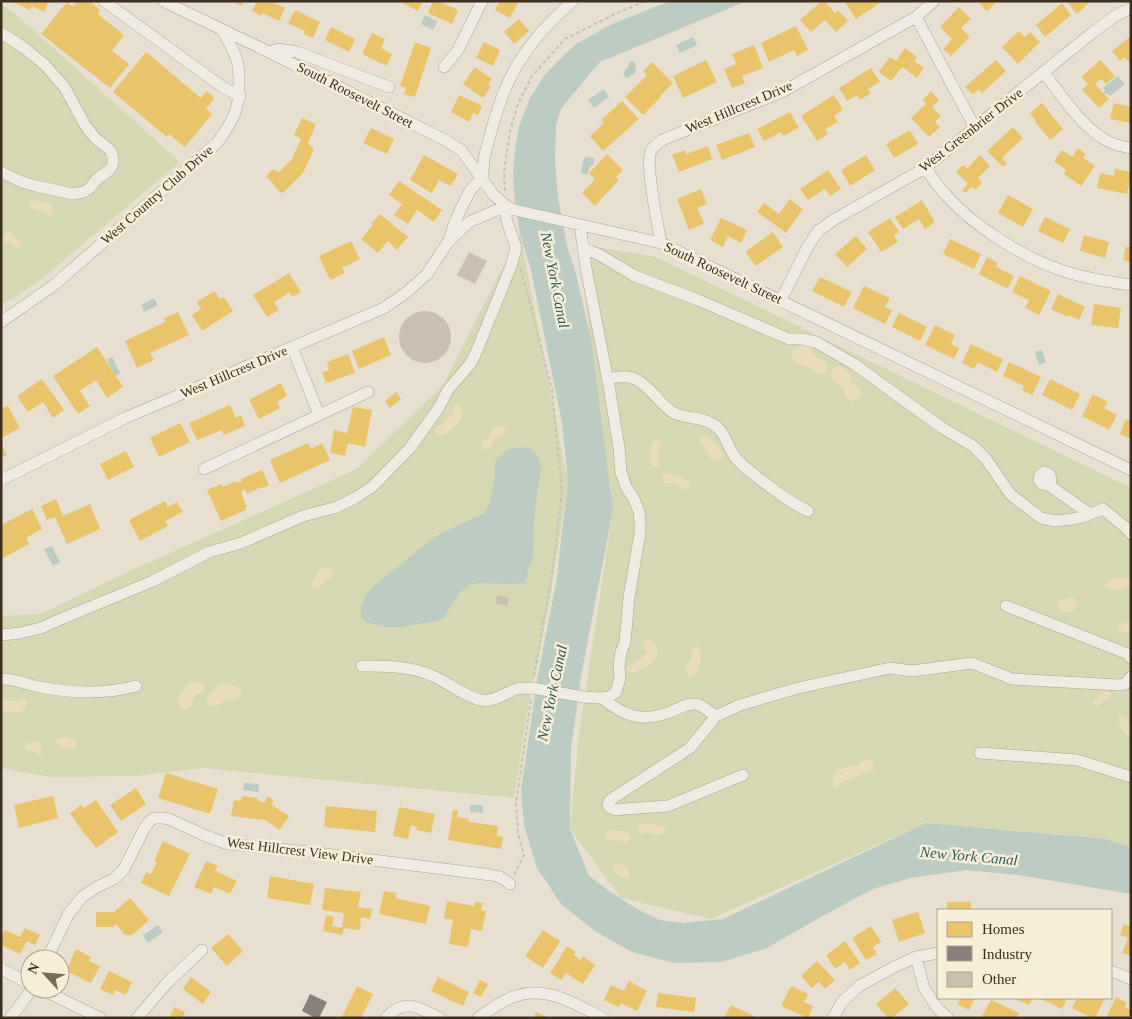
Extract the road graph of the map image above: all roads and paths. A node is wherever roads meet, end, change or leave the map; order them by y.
1 (104, 1) edge
2 (164, 1) edge
3 (482, 1) edge
4 (573, 1) edge
5 (646, 1) edge
6 (934, 1) edge
7 (1131, 8) edge
8 (916, 17) junction
9 (222, 30) junction
10 (1, 33) edge
11 (269, 52) junction
12 (444, 67) dead end
13 (1043, 72) junction
14 (389, 87) dead end
15 (240, 96) junction
16 (975, 128) junction
17 (1131, 148) edge
18 (925, 168) junction
19 (1, 172) edge
20 (482, 178) junction
21 (510, 208) junction
22 (576, 224) junction
23 (448, 242) junction
24 (661, 242) junction
25 (583, 248) junction
26 (521, 266) dead end
27 (1131, 285) edge
28 (781, 300) junction
29 (1, 322) edge
30 (292, 347) junction
31 (607, 379) junction
32 (368, 392) dead end
33 (319, 415) junction
34 (204, 469) dead end
35 (1131, 470) edge
36 (1, 480) edge
37 (1050, 486) dead end
38 (808, 511) dead end
39 (1090, 514) junction
40 (1131, 534) edge
41 (1006, 606) dead end
42 (1, 635) edge
43 (1131, 658) edge
44 (362, 666) dead end
45 (1131, 677) edge
46 (1, 679) edge
47 (136, 686) dead end
48 (532, 687) junction
49 (602, 698) junction
50 (716, 716) junction
51 (980, 753) dead end
52 (743, 775) dead end
53 (1131, 776) edge
54 (510, 884) joint
55 (52, 949) edge
56 (202, 950) dead end
57 (937, 952) edge
58 (916, 957) junction
59 (1, 970) edge
60 (1112, 971) edge
61 (20, 979) edge
62 (1131, 979) edge
63 (25, 999) edge
64 (61, 999) edge
65 (10, 1018) edge
66 (100, 1018) edge
67 (137, 1018) edge
68 (386, 1018) edge
69 (440, 1018) edge
70 (478, 1018) edge
71 (603, 1018) edge
72 (833, 1018) edge
73 (948, 1018) edge

1 - 15 street
2 - 9 street, South Roosevelt Street
3 - 12 street
4 - 20 street
5 - 21 path
6 - 8 street, West Hillcrest Drive
7 - 13 street, West Greenbrier Drive
8 - 16 street
8 - 24 street, West Hillcrest Drive
9 - 11 street, South Roosevelt Street
9 - 15 street, West Country Club Drive
10 - 19 street
11 - 14 street
11 - 20 street, South Roosevelt Street
13 - 16 street, West Greenbrier Drive
13 - 17 street
15 - 29 street, West Country Club Drive
16 - 18 street, West Greenbrier Drive
18 - 27 street
18 - 28 street, West Greenbrier Drive
20 - 21 street, South Roosevelt Street
20 - 23 street, West Hillcrest Drive
21 - 22 street, South Roosevelt Street
21 - 23 street, West Hillcrest Drive
21 - 42 street
22 - 24 street, South Roosevelt Street
22 - 25 street
23 - 30 street, West Hillcrest Drive
24 - 28 street, South Roosevelt Street
25 - 31 street
25 - 39 street
26 - 48 path
28 - 35 street, South Roosevelt Street
30 - 33 street
30 - 36 street, West Hillcrest Drive
31 - 38 street
31 - 49 street
32 - 33 street
33 - 34 street
37 - 39 street
39 - 40 street
41 - 43 street
44 - 48 street
45 - 50 street
46 - 47 street
48 - 49 street, bridge
48 - 54 path
49 - 50 street
50 - 52 street
51 - 53 street
54 - 55 street, West Hillcrest View Drive
56 - 67 street
57 - 58 street
58 - 72 street
58 - 73 street
59 - 61 street
60 - 62 street
63 - 65 street
64 - 66 street
68 - 69 street
70 - 71 street

